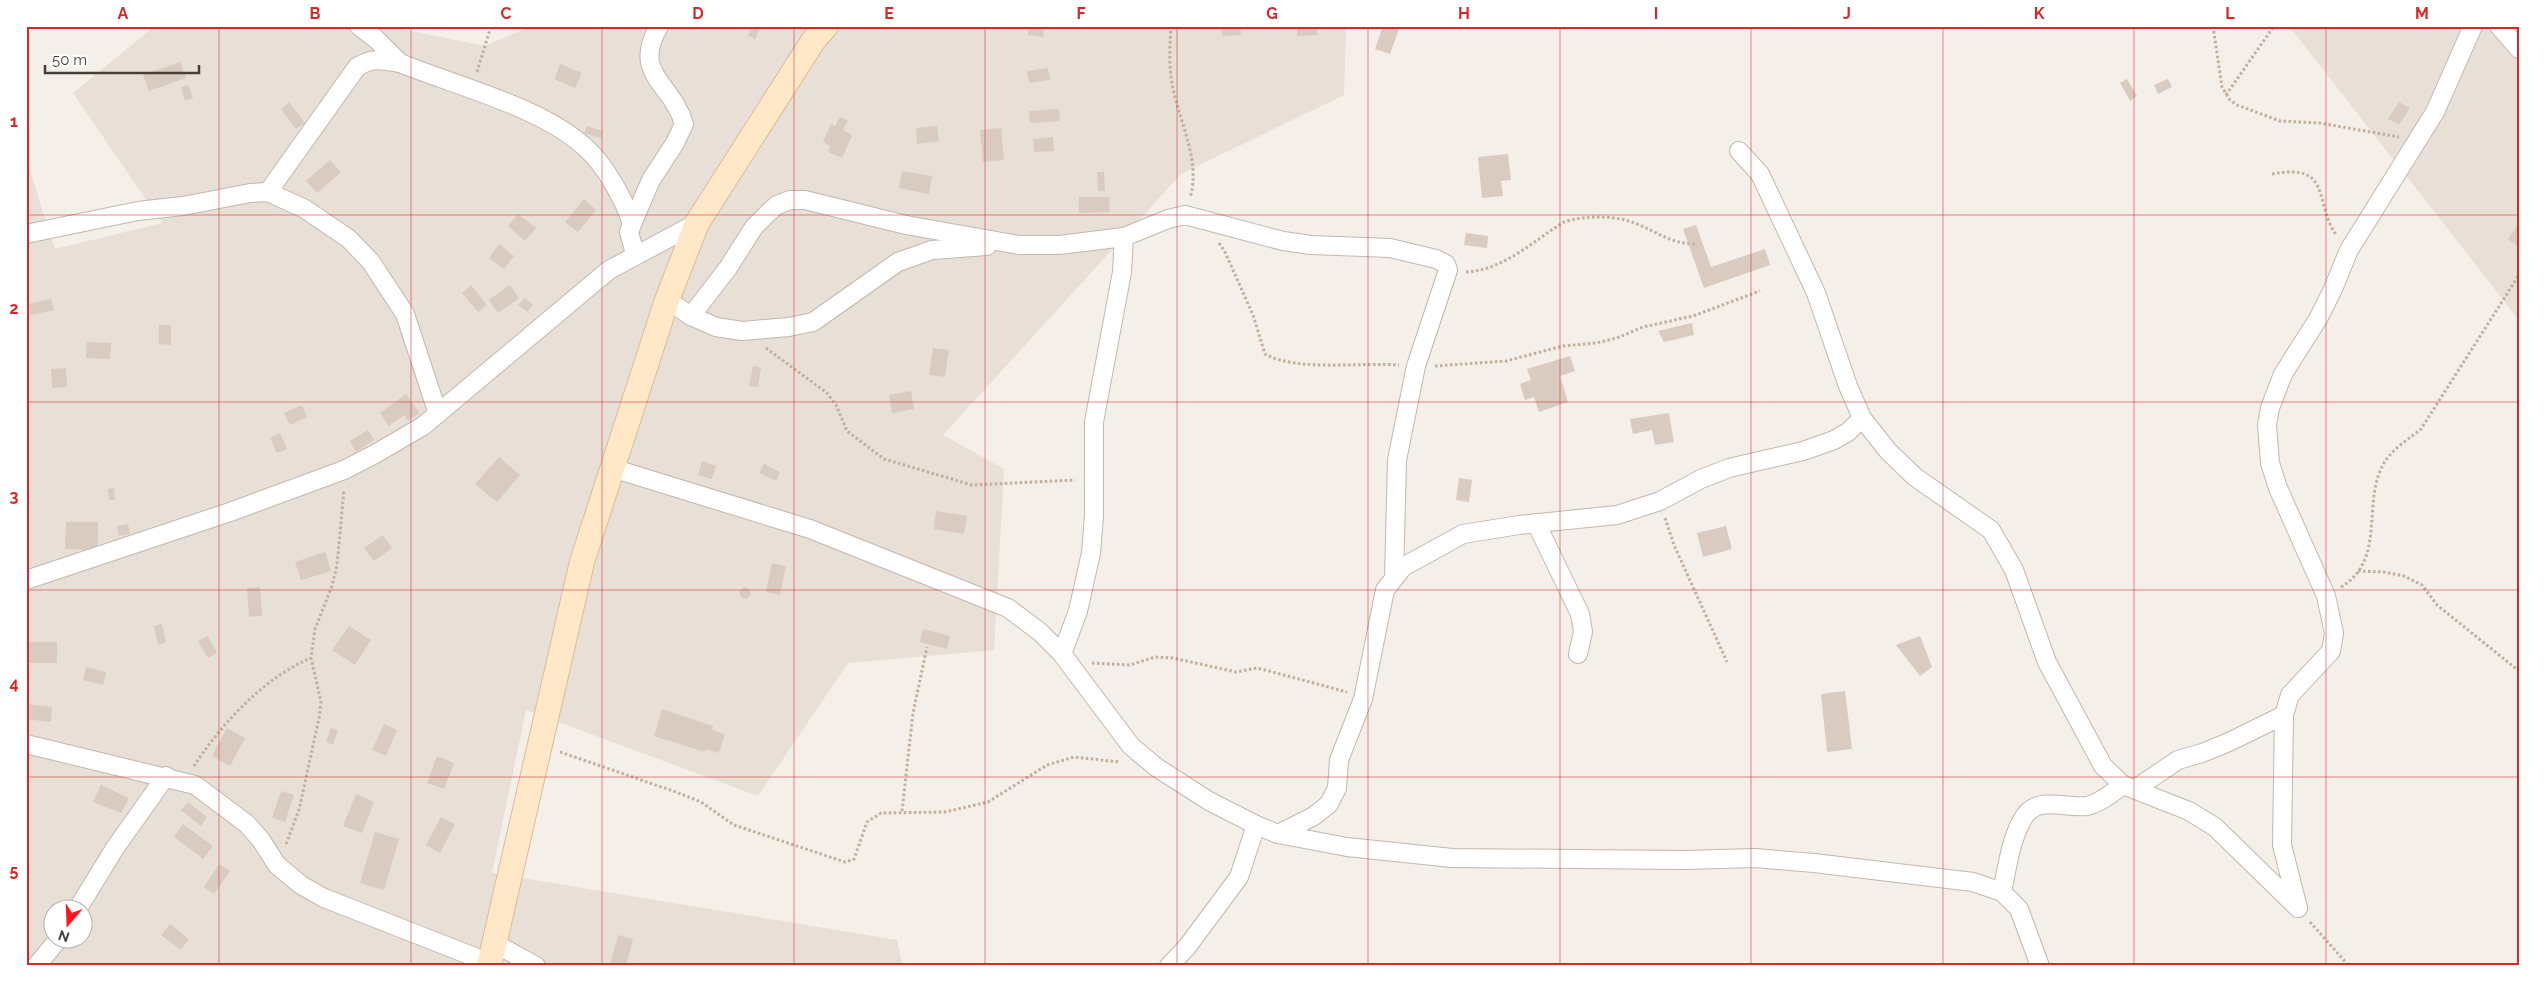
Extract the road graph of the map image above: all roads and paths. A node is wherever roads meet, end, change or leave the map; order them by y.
1 (359, 26) edge
2 (491, 26) edge
3 (659, 26) edge
4 (826, 26) edge
5 (1171, 26) edge
6 (2213, 26) edge
7 (2274, 26) edge
8 (2473, 26) edge
9 (2499, 26) edge
10 (2519, 49) edge
11 (400, 64) junction
12 (472, 90) junction
13 (2226, 95) junction
14 (2418, 140) junction
15 (1739, 151) dead end
16 (2272, 174) dead end
17 (268, 192) junction
18 (1185, 215) junction
19 (1207, 220) junction
20 (696, 223) junction
21 (632, 224) junction
22 (26, 234) edge
23 (1124, 237) junction
24 (1695, 244) dead end
25 (1019, 245) junction
26 (2349, 250) junction
27 (635, 254) junction
28 (1448, 270) junction
29 (2519, 275) edge
30 (1760, 291) dead end
31 (667, 300) junction
32 (691, 316) junction
33 (742, 331) junction
34 (1416, 366) junction
35 (438, 414) junction
36 (1862, 418) junction
37 (612, 468) junction
38 (344, 470) junction
39 (1094, 479) junction
40 (1660, 501) junction
41 (1536, 523) junction
42 (2358, 572) junction
43 (1394, 577) junction
44 (26, 580) edge
45 (2326, 596) junction
46 (927, 647) dead end
47 (1578, 654) dead end
48 (1064, 657) junction
49 (311, 658) junction
50 (1727, 662) dead end
51 (2519, 671) edge
52 (1365, 691) junction
53 (2284, 715) junction
54 (26, 744) edge
55 (541, 744) junction
56 (1156, 767) junction
57 (166, 776) junction
58 (184, 781) junction
59 (2129, 787) junction
60 (902, 811) junction
61 (1256, 825) junction
62 (1278, 834) junction
63 (277, 865) junction
64 (2002, 892) junction
65 (83, 900) edge
66 (2298, 908) junction
67 (50, 950) edge
68 (491, 957) edge
69 (36, 966) edge
70 (536, 966) edge
71 (1169, 966) edge
72 (2040, 966) edge
73 (2349, 966) edge

1 - 11 street
2 - 12 path
3 - 21 street
4 - 20 main road
5 - 18 path
6 - 13 path
7 - 13 path
8 - 14 street
9 - 10 street
11 - 12 street
11 - 17 street
12 - 21 street
13 - 14 path
14 - 26 street
15 - 36 street
16 - 26 path
17 - 22 street
17 - 35 street
18 - 19 street
18 - 23 street
19 - 28 street
19 - 34 path
20 - 27 street
20 - 31 main road
21 - 27 street
23 - 25 street
23 - 39 street
24 - 28 path
25 - 32 street
25 - 33 street
26 - 45 street
27 - 35 street
28 - 34 street
29 - 42 path
30 - 34 path
31 - 32 street
31 - 37 main road
32 - 33 street
33 - 39 path
34 - 43 street
35 - 38 street
36 - 40 street
36 - 59 street
37 - 48 street
37 - 55 main road
38 - 44 street
38 - 49 path
39 - 48 street
40 - 41 street
40 - 50 path
41 - 43 street
41 - 47 street
42 - 45 path
42 - 51 path
43 - 52 street
45 - 53 street
46 - 60 path
48 - 52 path
48 - 56 street
49 - 58 path
49 - 63 path
52 - 62 street
53 - 59 street
53 - 66 street
54 - 57 street
55 - 60 path
55 - 68 main road
56 - 60 path
56 - 61 street
57 - 58 street
57 - 65 street
58 - 63 street
59 - 64 street
59 - 66 street
61 - 62 street
61 - 71 street
62 - 64 street
63 - 68 street
64 - 72 street
66 - 73 path
67 - 69 street
68 - 70 street

